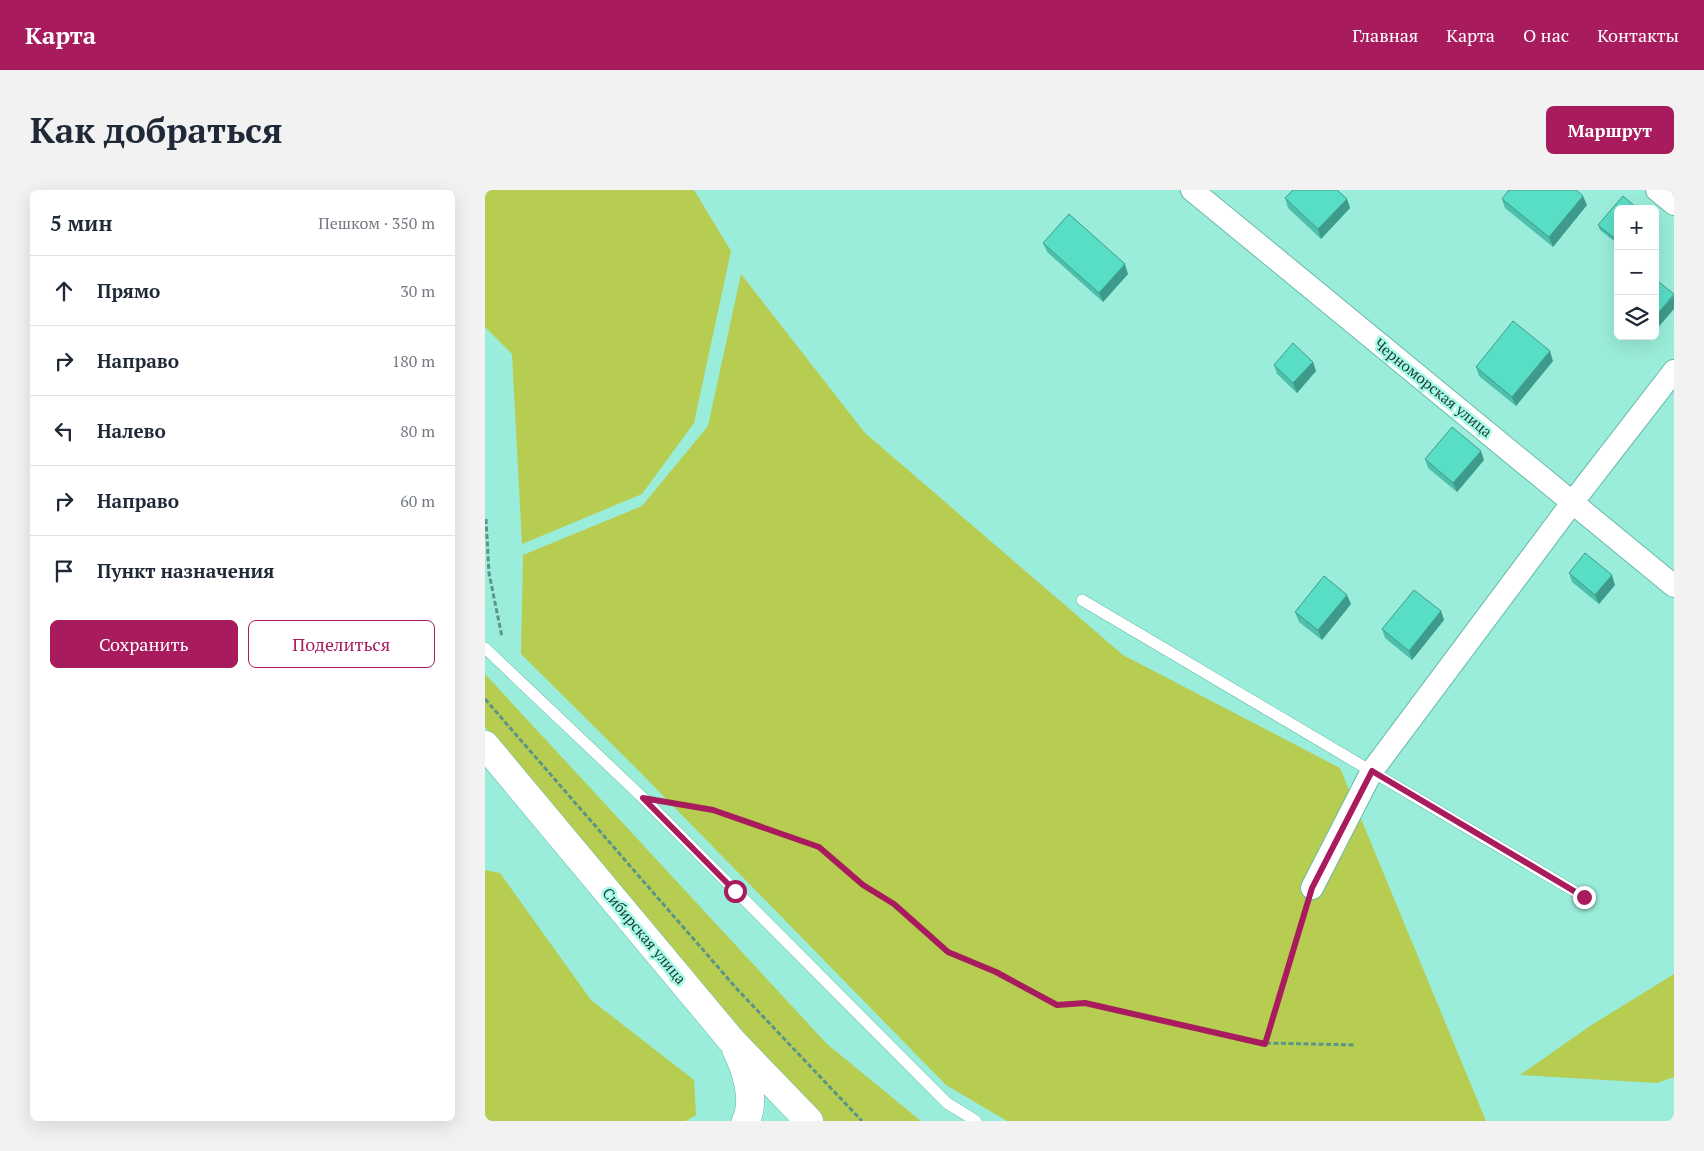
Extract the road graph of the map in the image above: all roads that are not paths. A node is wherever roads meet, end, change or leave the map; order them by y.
1 (1192, 190) edge
2 (1657, 190) edge
3 (1674, 204) edge
4 (1674, 371) edge
5 (1573, 503) junction
6 (1674, 586) edge
7 (1082, 600) dead end
8 (485, 648) edge
9 (485, 745) edge
10 (1372, 771) junction
11 (1312, 888) road end
12 (1584, 897) dead end
13 (732, 1041) junction
14 (746, 1121) edge
15 (809, 1121) edge
16 (975, 1121) edge

1 - 5 street, Черноморская улица
2 - 3 street
4 - 5 street
5 - 6 street, Черноморская улица
5 - 10 street
7 - 10 lane
8 - 16 lane
9 - 13 main road, Сибирская улица
10 - 11 street
10 - 12 lane
13 - 14 main road
13 - 15 main road, Сибирская улица

